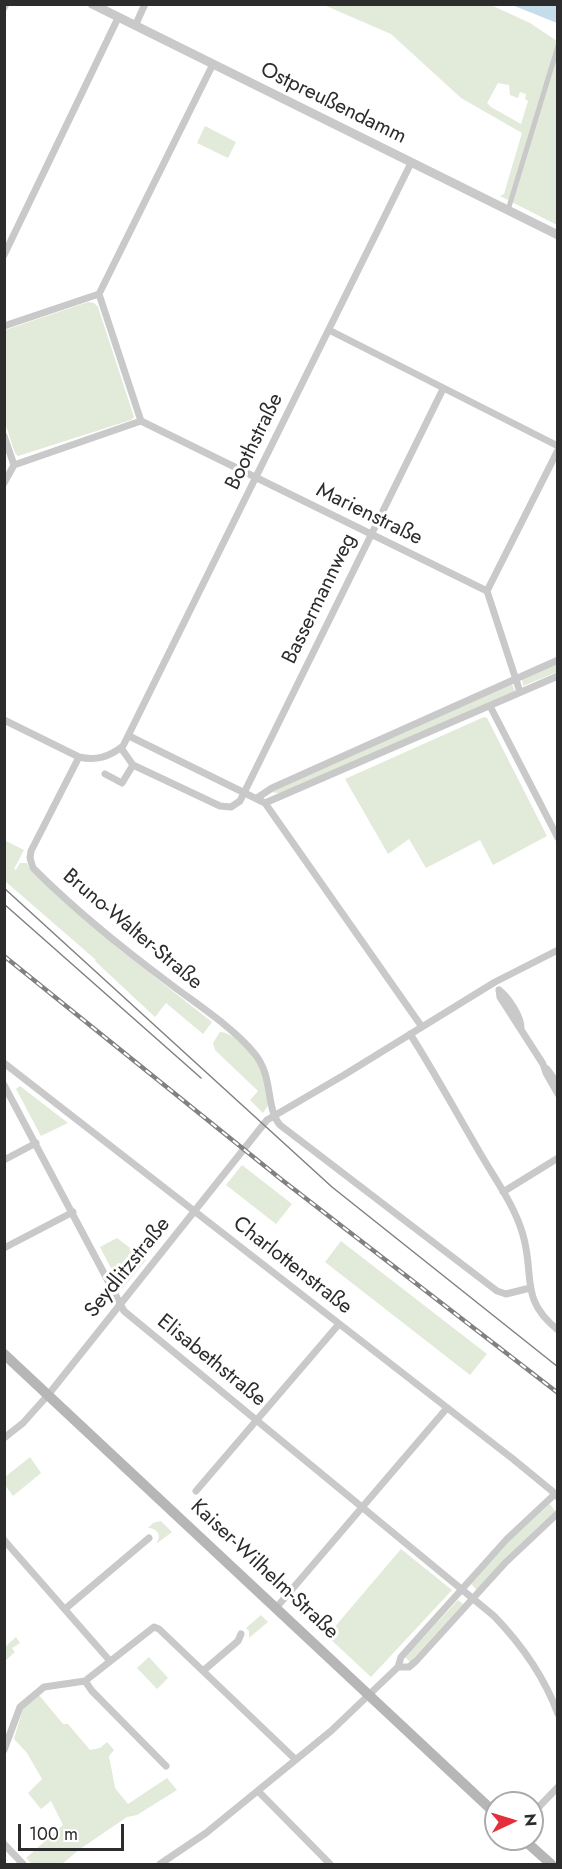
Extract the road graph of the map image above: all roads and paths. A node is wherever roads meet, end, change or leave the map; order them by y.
1 (92, 4) edge
2 (145, 4) edge
3 (118, 18) junction
4 (135, 26) junction
5 (558, 46) edge
6 (213, 64) junction
7 (411, 163) junction
8 (508, 210) junction
9 (558, 235) edge
10 (4, 255) edge
11 (99, 294) junction
12 (4, 326) edge
13 (329, 330) junction
14 (442, 389) junction
15 (141, 421) junction
16 (4, 436) edge
17 (558, 448) edge
18 (14, 465) junction
19 (256, 478) junction
20 (4, 483) edge
21 (370, 535) junction
22 (487, 591) junction
23 (558, 660) edge
24 (558, 676) edge
25 (515, 679) junction
26 (520, 692) junction
27 (490, 706) junction
28 (4, 720) edge
29 (129, 736) junction
30 (121, 748) junction
31 (79, 757) junction
32 (133, 765) junction
33 (105, 774) dead end
34 (244, 792) junction
35 (257, 798) junction
36 (265, 803) junction
37 (558, 838) edge
38 (558, 950) edge
39 (495, 982) junction
40 (422, 1027) junction
41 (410, 1034) junction
42 (4, 1063) edge
43 (555, 1082) edge
44 (4, 1085) edge
45 (558, 1094) edge
46 (274, 1115) junction
47 (36, 1143) junction
48 (558, 1158) edge
49 (4, 1160) edge
50 (502, 1192) junction
51 (195, 1211) junction
52 (73, 1212) junction
53 (4, 1248) edge
54 (530, 1288) junction
55 (121, 1304) junction
56 (339, 1324) junction
57 (558, 1330) edge
58 (4, 1354) edge
59 (48, 1395) junction
60 (447, 1408) junction
61 (257, 1419) junction
62 (4, 1438) edge
63 (196, 1491) dead end
64 (556, 1496) edge
65 (362, 1507) junction
66 (558, 1513) edge
67 (149, 1538) dead end
68 (4, 1540) edge
69 (462, 1589) junction
70 (474, 1599) junction
71 (276, 1608) junction
72 (65, 1609) junction
73 (241, 1634) dead end
74 (110, 1661) junction
75 (398, 1667) junction
76 (203, 1671) junction
77 (85, 1681) junction
78 (369, 1695) junction
79 (558, 1714) edge
80 (4, 1750) edge
81 (295, 1759) junction
82 (166, 1766) dead end
83 (558, 1787) edge
84 (258, 1791) junction
85 (544, 1802) edge
86 (484, 1803) edge
87 (4, 1844) edge
88 (536, 1851) edge
89 (23, 1864) edge
90 (160, 1864) edge
91 (330, 1864) edge
92 (551, 1864) edge

1 - 3 street, Ostpreußendamm
2 - 4 street
3 - 4 street, Ostpreußendamm
3 - 10 street
4 - 6 street, Ostpreußendamm
5 - 8 street
6 - 7 street, Ostpreußendamm
6 - 11 street
7 - 8 street, Ostpreußendamm
7 - 13 street, Boothstraße
8 - 9 street, Ostpreußendamm
11 - 12 street
11 - 15 street
13 - 14 street
13 - 19 street, Boothstraße
14 - 17 street
14 - 21 street, Bassermannweg
15 - 18 street
15 - 19 street, Marienstraße
16 - 18 street
17 - 22 street
18 - 20 street
19 - 21 street, Marienstraße
19 - 29 street, Boothstraße
21 - 22 street, Marienstraße
21 - 34 street, Bassermannweg
22 - 25 street
23 - 25 street
24 - 26 street
25 - 26 street
25 - 35 street
26 - 27 street
27 - 36 street
27 - 37 street
28 - 31 street
29 - 30 street, Boothstraße
29 - 34 street
30 - 31 street
30 - 32 street
31 - 46 street, Bruno-Walter-Straße
32 - 33 street
32 - 34 street
34 - 35 street
35 - 36 street
36 - 40 street
38 - 39 street, Seydlitzstraße
39 - 40 street, Seydlitzstraße
39 - 43 street
40 - 41 street, Seydlitzstraße
41 - 46 street, Seydlitzstraße
41 - 50 street
42 - 51 street, Charlottenstraße
43 - 45 street
44 - 47 street, Elisabethstraße
46 - 51 street, Seydlitzstraße
46 - 54 street
47 - 49 street
47 - 52 street, Elisabethstraße
48 - 50 street
50 - 54 street
51 - 55 street, Seydlitzstraße
51 - 56 street, Charlottenstraße
52 - 53 street
52 - 55 street, Elisabethstraße
54 - 57 street
55 - 59 street, Seydlitzstraße
55 - 61 street, Elisabethstraße
56 - 60 street, Charlottenstraße
56 - 61 street
58 - 59 main road, Kaiser-Wilhelm-Straße
59 - 62 street, Seydlitzstraße
59 - 71 main road, Kaiser-Wilhelm-Straße
60 - 64 street, Charlottenstraße
60 - 65 street
61 - 63 street
61 - 65 street, Elisabethstraße
64 - 69 street
65 - 69 street, Elisabethstraße
65 - 71 street
66 - 70 street
67 - 72 street
68 - 72 street
69 - 70 street, Elisabethstraße
69 - 75 street
70 - 75 street
70 - 79 street, Elisabethstraße
71 - 78 main road, Kaiser-Wilhelm-Straße
72 - 74 street
73 - 76 street
74 - 76 street
74 - 77 street
75 - 78 street
76 - 81 street
77 - 80 street
77 - 82 street
78 - 81 street
78 - 86 main road, Kaiser-Wilhelm-Straße
81 - 84 street
83 - 85 street
84 - 90 street
84 - 91 street
87 - 89 street
88 - 92 main road

